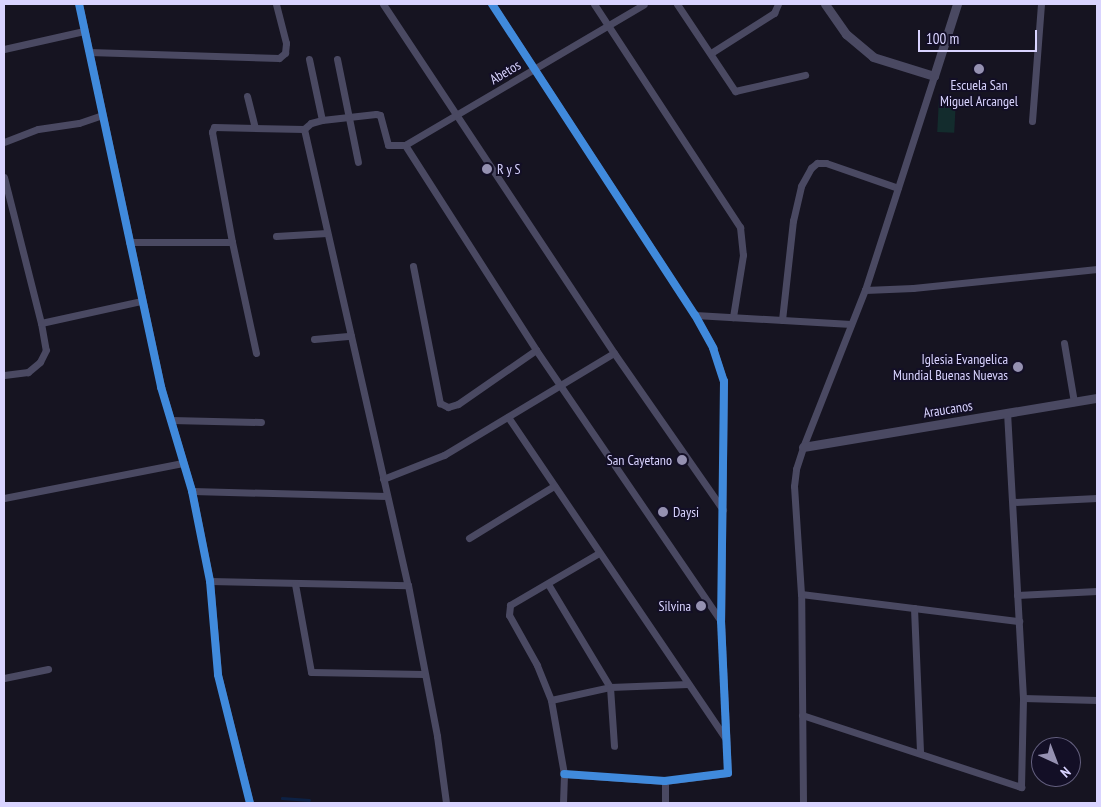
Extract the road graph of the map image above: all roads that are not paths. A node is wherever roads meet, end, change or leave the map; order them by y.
1 (79, 4) edge
2 (276, 4) edge
3 (383, 4) edge
4 (492, 4) edge
5 (594, 4) edge
6 (644, 4) edge
7 (677, 4) edge
8 (778, 4) edge
9 (825, 4) edge
10 (957, 4) edge
11 (1041, 4) edge
12 (608, 26) junction
13 (84, 31) junction
14 (4, 49) edge
15 (89, 52) junction
16 (711, 54) junction
17 (309, 59) dead end
18 (337, 59) dead end
19 (535, 69) junction
20 (805, 75) dead end
21 (934, 76) junction
22 (247, 96) dead end
23 (102, 115) junction
24 (457, 116) junction
25 (349, 117) junction
26 (322, 120) junction
27 (1032, 121) dead end
28 (254, 127) junction
29 (304, 129) junction
30 (4, 142) edge
31 (405, 145) junction
32 (358, 162) dead end
33 (4, 177) edge
34 (898, 188) junction
35 (328, 233) junction
36 (276, 236) dead end
37 (129, 242) junction
38 (232, 242) junction
39 (413, 266) dead end
40 (1097, 269) edge
41 (864, 290) junction
42 (141, 301) junction
43 (695, 315) junction
44 (732, 317) junction
45 (782, 320) junction
46 (41, 322) junction
47 (851, 324) junction
48 (351, 336) junction
49 (314, 339) dead end
50 (1064, 343) dead end
51 (536, 350) junction
52 (256, 353) dead end
53 (614, 353) junction
54 (4, 375) edge
55 (561, 387) junction
56 (1097, 398) edge
57 (1074, 402) junction
58 (1007, 413) junction
59 (508, 417) junction
60 (171, 420) junction
61 (261, 422) dead end
62 (803, 447) junction
63 (183, 462) junction
64 (383, 479) junction
65 (554, 486) junction
66 (192, 491) junction
67 (387, 496) junction
68 (4, 498) edge
69 (1097, 498) edge
70 (1013, 502) junction
71 (723, 510) junction
72 (469, 538) dead end
73 (599, 553) junction
74 (210, 581) junction
75 (295, 584) junction
76 (548, 584) junction
77 (408, 585) junction
78 (1097, 590) edge
79 (801, 594) junction
80 (1017, 595) junction
81 (914, 608) junction
82 (722, 621) junction
83 (1019, 621) junction
84 (48, 669) dead end
85 (424, 674) junction
86 (4, 678) edge
87 (688, 684) junction
88 (610, 688) junction
89 (1023, 698) junction
90 (551, 700) junction
91 (1097, 700) edge
92 (802, 715) junction
93 (725, 738) junction
94 (614, 746) dead end
95 (920, 753) junction
96 (564, 774) junction
97 (665, 781) junction
98 (250, 803) edge
99 (446, 803) edge
100 (563, 803) edge
101 (665, 803) edge
102 (803, 803) edge

1 - 13 street
2 - 15 street
3 - 24 street
4 - 19 street
5 - 12 street
6 - 12 street, Abetos
7 - 16 street
8 - 16 street
9 - 21 street
10 - 21 street
11 - 27 street
12 - 19 street, Abetos
12 - 44 street
13 - 14 street
13 - 15 street
15 - 23 street
16 - 20 street
17 - 26 street
18 - 25 street
19 - 24 street, Abetos
19 - 43 street
21 - 34 street
22 - 28 street
23 - 30 street
23 - 37 street
24 - 31 street, Abetos
24 - 53 street
25 - 26 street
25 - 31 street
25 - 32 street
26 - 29 street
28 - 29 street
28 - 38 street
29 - 35 street
31 - 51 street
33 - 46 street
34 - 41 street
34 - 45 street
35 - 36 street
35 - 48 street
37 - 38 street
37 - 42 street
38 - 52 street
39 - 51 street
40 - 41 street
41 - 47 street
42 - 46 street
42 - 60 street
43 - 44 street
43 - 71 street
44 - 45 street
45 - 47 street
46 - 54 street
47 - 62 street
48 - 49 street
48 - 64 street
50 - 57 street
51 - 55 street
53 - 55 street
53 - 71 street
55 - 59 street
55 - 82 street
56 - 57 street, Araucanos
57 - 58 street, Araucanos
58 - 62 street, Araucanos
58 - 70 street
59 - 64 street
59 - 65 street
60 - 61 street
60 - 63 street
62 - 79 street
63 - 66 street
63 - 68 street
64 - 67 street
65 - 72 street
65 - 73 street
66 - 67 street
66 - 74 street
67 - 77 street
69 - 70 street
70 - 80 street
71 - 82 street
73 - 76 street
73 - 87 street
74 - 75 street
74 - 98 street
75 - 77 street
75 - 85 street
76 - 88 street
76 - 90 street
77 - 85 street
78 - 80 street
79 - 81 street
79 - 92 street
80 - 83 street
81 - 83 street
81 - 95 street
82 - 93 street
83 - 89 street
84 - 86 street
85 - 99 street
87 - 88 street
87 - 93 street
88 - 90 street
88 - 94 street
89 - 91 street
89 - 95 street
90 - 96 street
92 - 95 street
92 - 102 street
93 - 97 street
96 - 97 street
96 - 100 street
97 - 101 street

